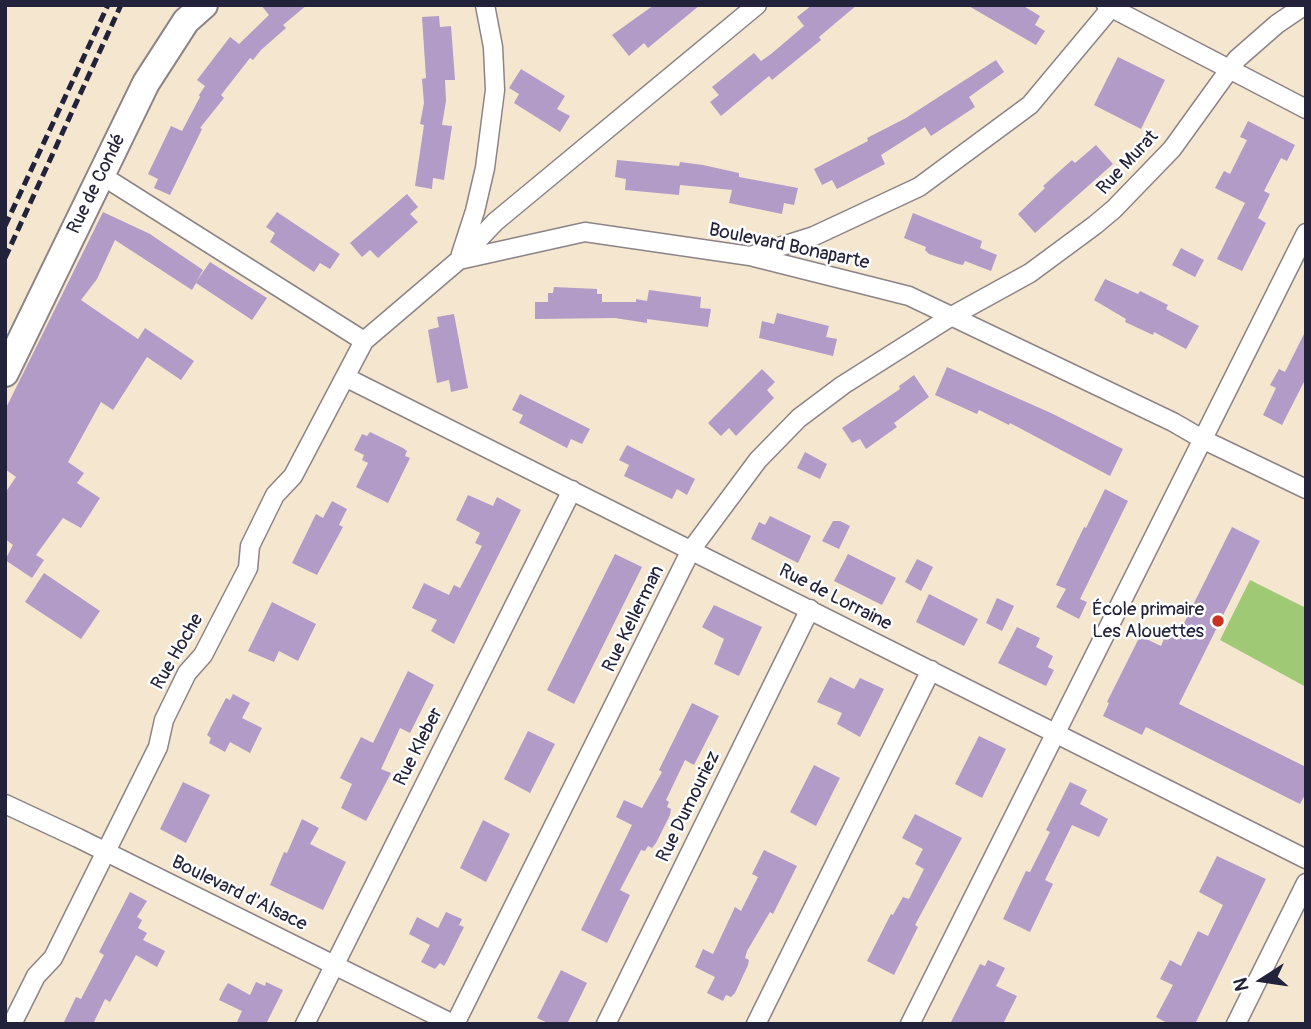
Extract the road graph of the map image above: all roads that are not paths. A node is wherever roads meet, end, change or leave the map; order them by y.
1 (204, 5) edge
2 (485, 5) edge
3 (757, 5) edge
4 (1305, 5) edge
5 (1109, 7) edge
6 (1230, 69) junction
7 (1306, 108) edge
8 (101, 174) junction
9 (1306, 233) edge
10 (750, 256) junction
11 (459, 260) junction
12 (952, 316) junction
13 (364, 341) junction
14 (5, 373) edge
15 (345, 377) junction
16 (1204, 440) junction
17 (1306, 489) edge
18 (572, 490) junction
19 (691, 550) junction
20 (810, 609) junction
21 (931, 670) junction
22 (1056, 735) junction
23 (5, 804) edge
24 (105, 851) junction
25 (1306, 859) edge
26 (1306, 883) edge
27 (333, 965) junction
28 (12, 1024) edge
29 (305, 1024) edge
30 (454, 1024) edge
31 (606, 1024) edge
32 (756, 1024) edge
33 (910, 1024) edge
34 (1236, 1024) edge

1 - 8 main road, Rue de Condé
2 - 11 street
3 - 11 street
4 - 6 street, Rue Murat
5 - 6 street
5 - 10 street
6 - 7 street
6 - 12 street, Rue Murat
8 - 13 street
8 - 14 main road, Rue de Condé
9 - 16 street
10 - 11 street, Boulevard Bonaparte
10 - 12 street, Boulevard Bonaparte
11 - 13 street, Boulevard Bonaparte
12 - 16 street, Boulevard Bonaparte
12 - 19 street, Rue Kellerman
13 - 15 street, Rue Hoche
15 - 18 street, Rue de Lorraine
15 - 24 street, Rue Hoche
16 - 17 street, Boulevard Bonaparte
16 - 22 street
18 - 19 street, Rue de Lorraine
18 - 27 street, Rue Kleber
19 - 20 street, Rue de Lorraine
19 - 30 street, Rue Kellerman
20 - 21 street, Rue de Lorraine
20 - 31 street, Rue Dumouriez
21 - 22 street, Rue de Lorraine
21 - 32 street
22 - 25 street, Rue de Lorraine
22 - 33 street
23 - 24 street, Boulevard d'Alsace
24 - 27 street, Boulevard d'Alsace
24 - 28 street, Rue Hoche
26 - 34 street
27 - 29 street, Rue Kleber
27 - 30 street, Boulevard d'Alsace

